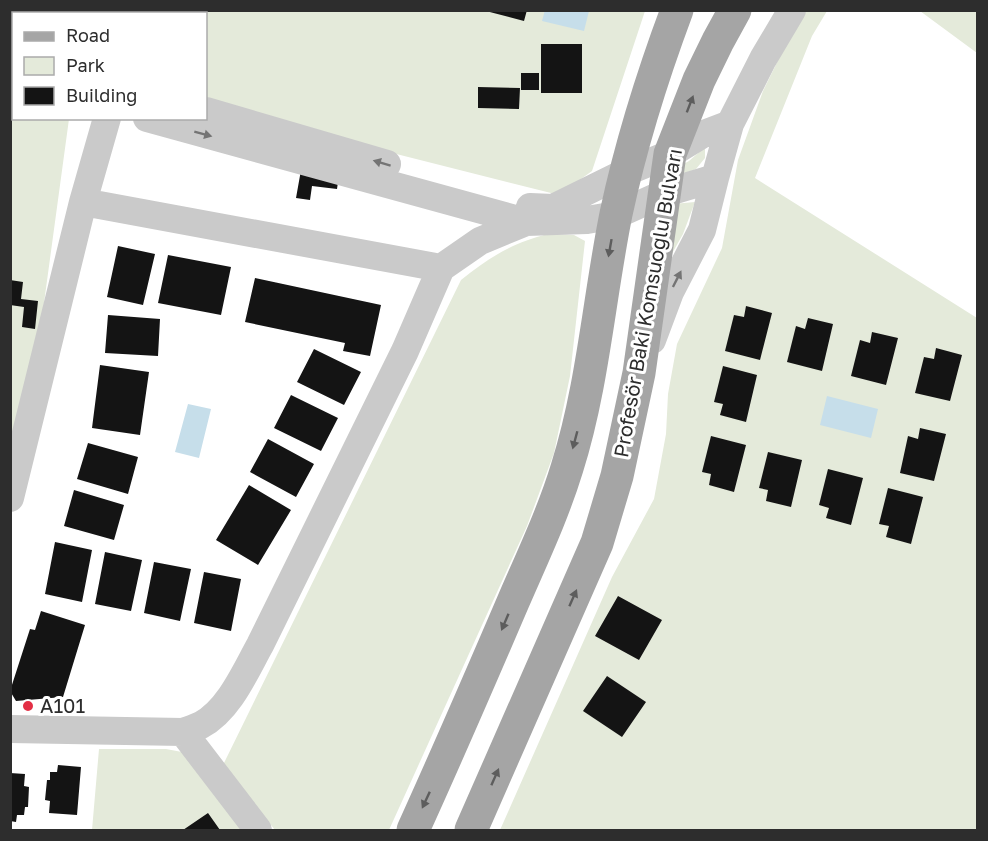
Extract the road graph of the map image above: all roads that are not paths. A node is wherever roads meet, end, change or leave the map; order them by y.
1 (677, 10) edge
2 (735, 10) edge
3 (792, 10) edge
4 (207, 111) edge
5 (106, 120) edge
6 (154, 120) edge
7 (730, 124) junction
8 (670, 154) junction
9 (626, 172) junction
10 (715, 178) junction
11 (665, 193) junction
12 (83, 202) junction
13 (616, 216) junction
14 (526, 222) junction
15 (441, 268) junction
16 (639, 373) junction
17 (10, 498) edge
18 (10, 729) edge
19 (183, 732) junction
20 (258, 831) edge
21 (413, 831) edge
22 (471, 831) edge

1 - 9 main road
8 -> 2 main road, Profesör Baki Komsuoğlu Bulvarı
3 - 7 street
9 -> 4 street
5 - 12 street
6 -> 14 street
7 - 8 street
7 - 10 street
8 - 9 street
8 - 11 main road, Profesör Baki Komsuoğlu Bulvarı
9 - 13 main road
10 - 11 street
16 -> 10 street
11 - 13 street
11 - 16 main road, Profesör Baki Komsuoğlu Bulvarı
12 - 15 street
12 - 17 street
13 - 14 street
13 -> 21 main road
14 - 15 street
15 - 19 street
22 -> 16 main road, Profesör Baki Komsuoğlu Bulvarı
18 - 19 street
19 - 20 street

